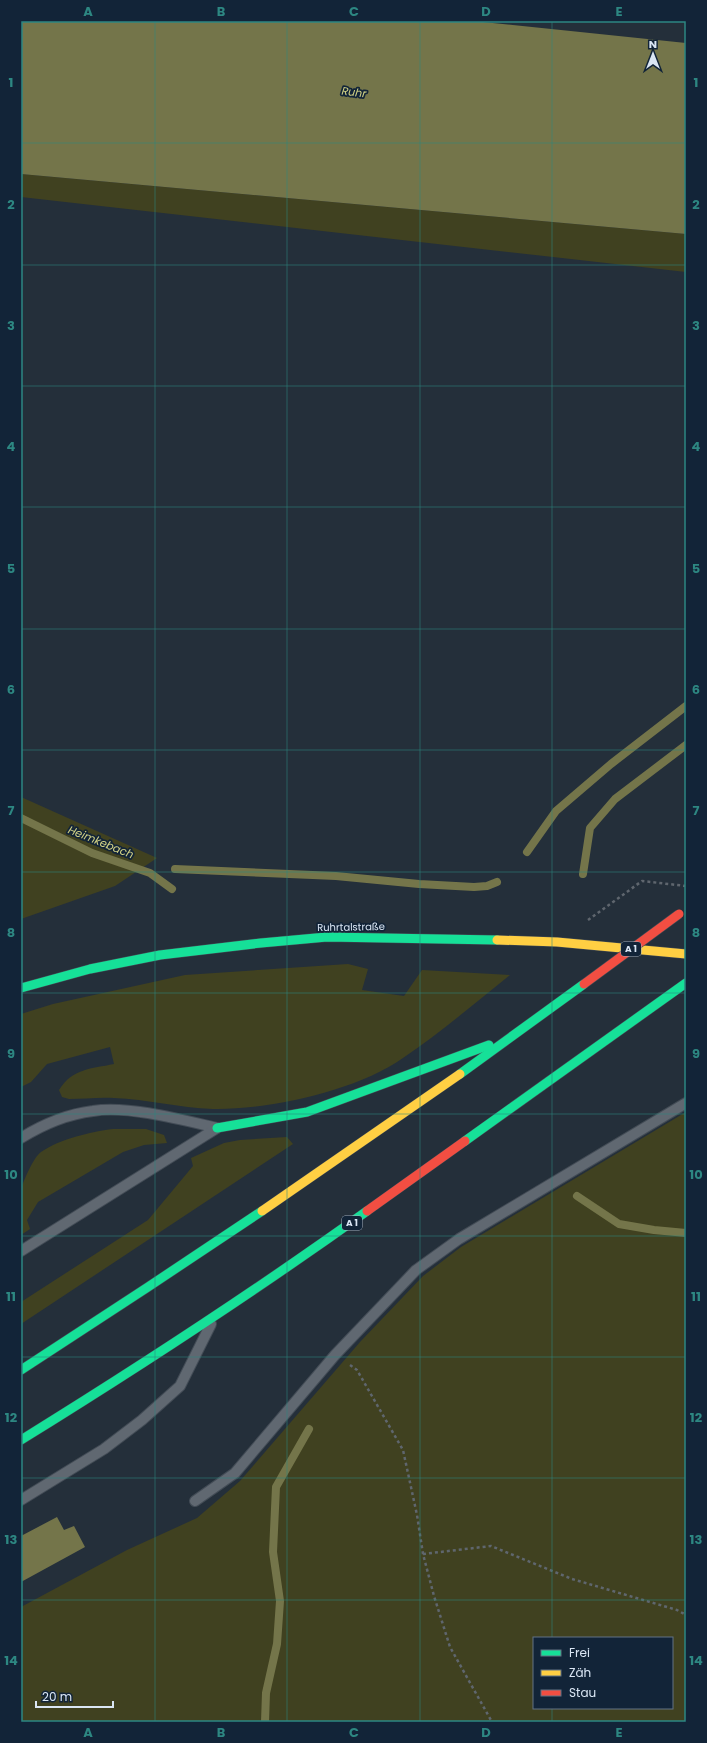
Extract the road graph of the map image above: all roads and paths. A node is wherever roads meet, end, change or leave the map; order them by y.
1 (686, 886) edge
2 (682, 911) edge
3 (587, 920) dead end
4 (686, 954) edge
5 (686, 983) edge
6 (21, 988) edge
7 (518, 1034) junction
8 (686, 1102) edge
9 (217, 1128) junction
10 (21, 1138) edge
11 (21, 1251) edge
12 (215, 1316) junction
13 (335, 1355) junction
14 (21, 1370) edge
15 (21, 1440) edge
16 (21, 1500) edge
17 (194, 1501) dead end
18 (423, 1554) junction
19 (686, 1615) edge
20 (492, 1722) edge

1 - 3 path
2 - 7 main road, A 1, bridge
4 - 6 main road, Ruhrtalstraße
5 - 12 main road, A 1
7 - 9 main road
7 - 14 main road, A 1
8 - 13 lane
9 - 10 lane
9 - 11 lane
12 - 15 main road, A 1
12 - 16 lane
13 - 17 lane
13 - 18 path
18 - 19 path
18 - 20 path

